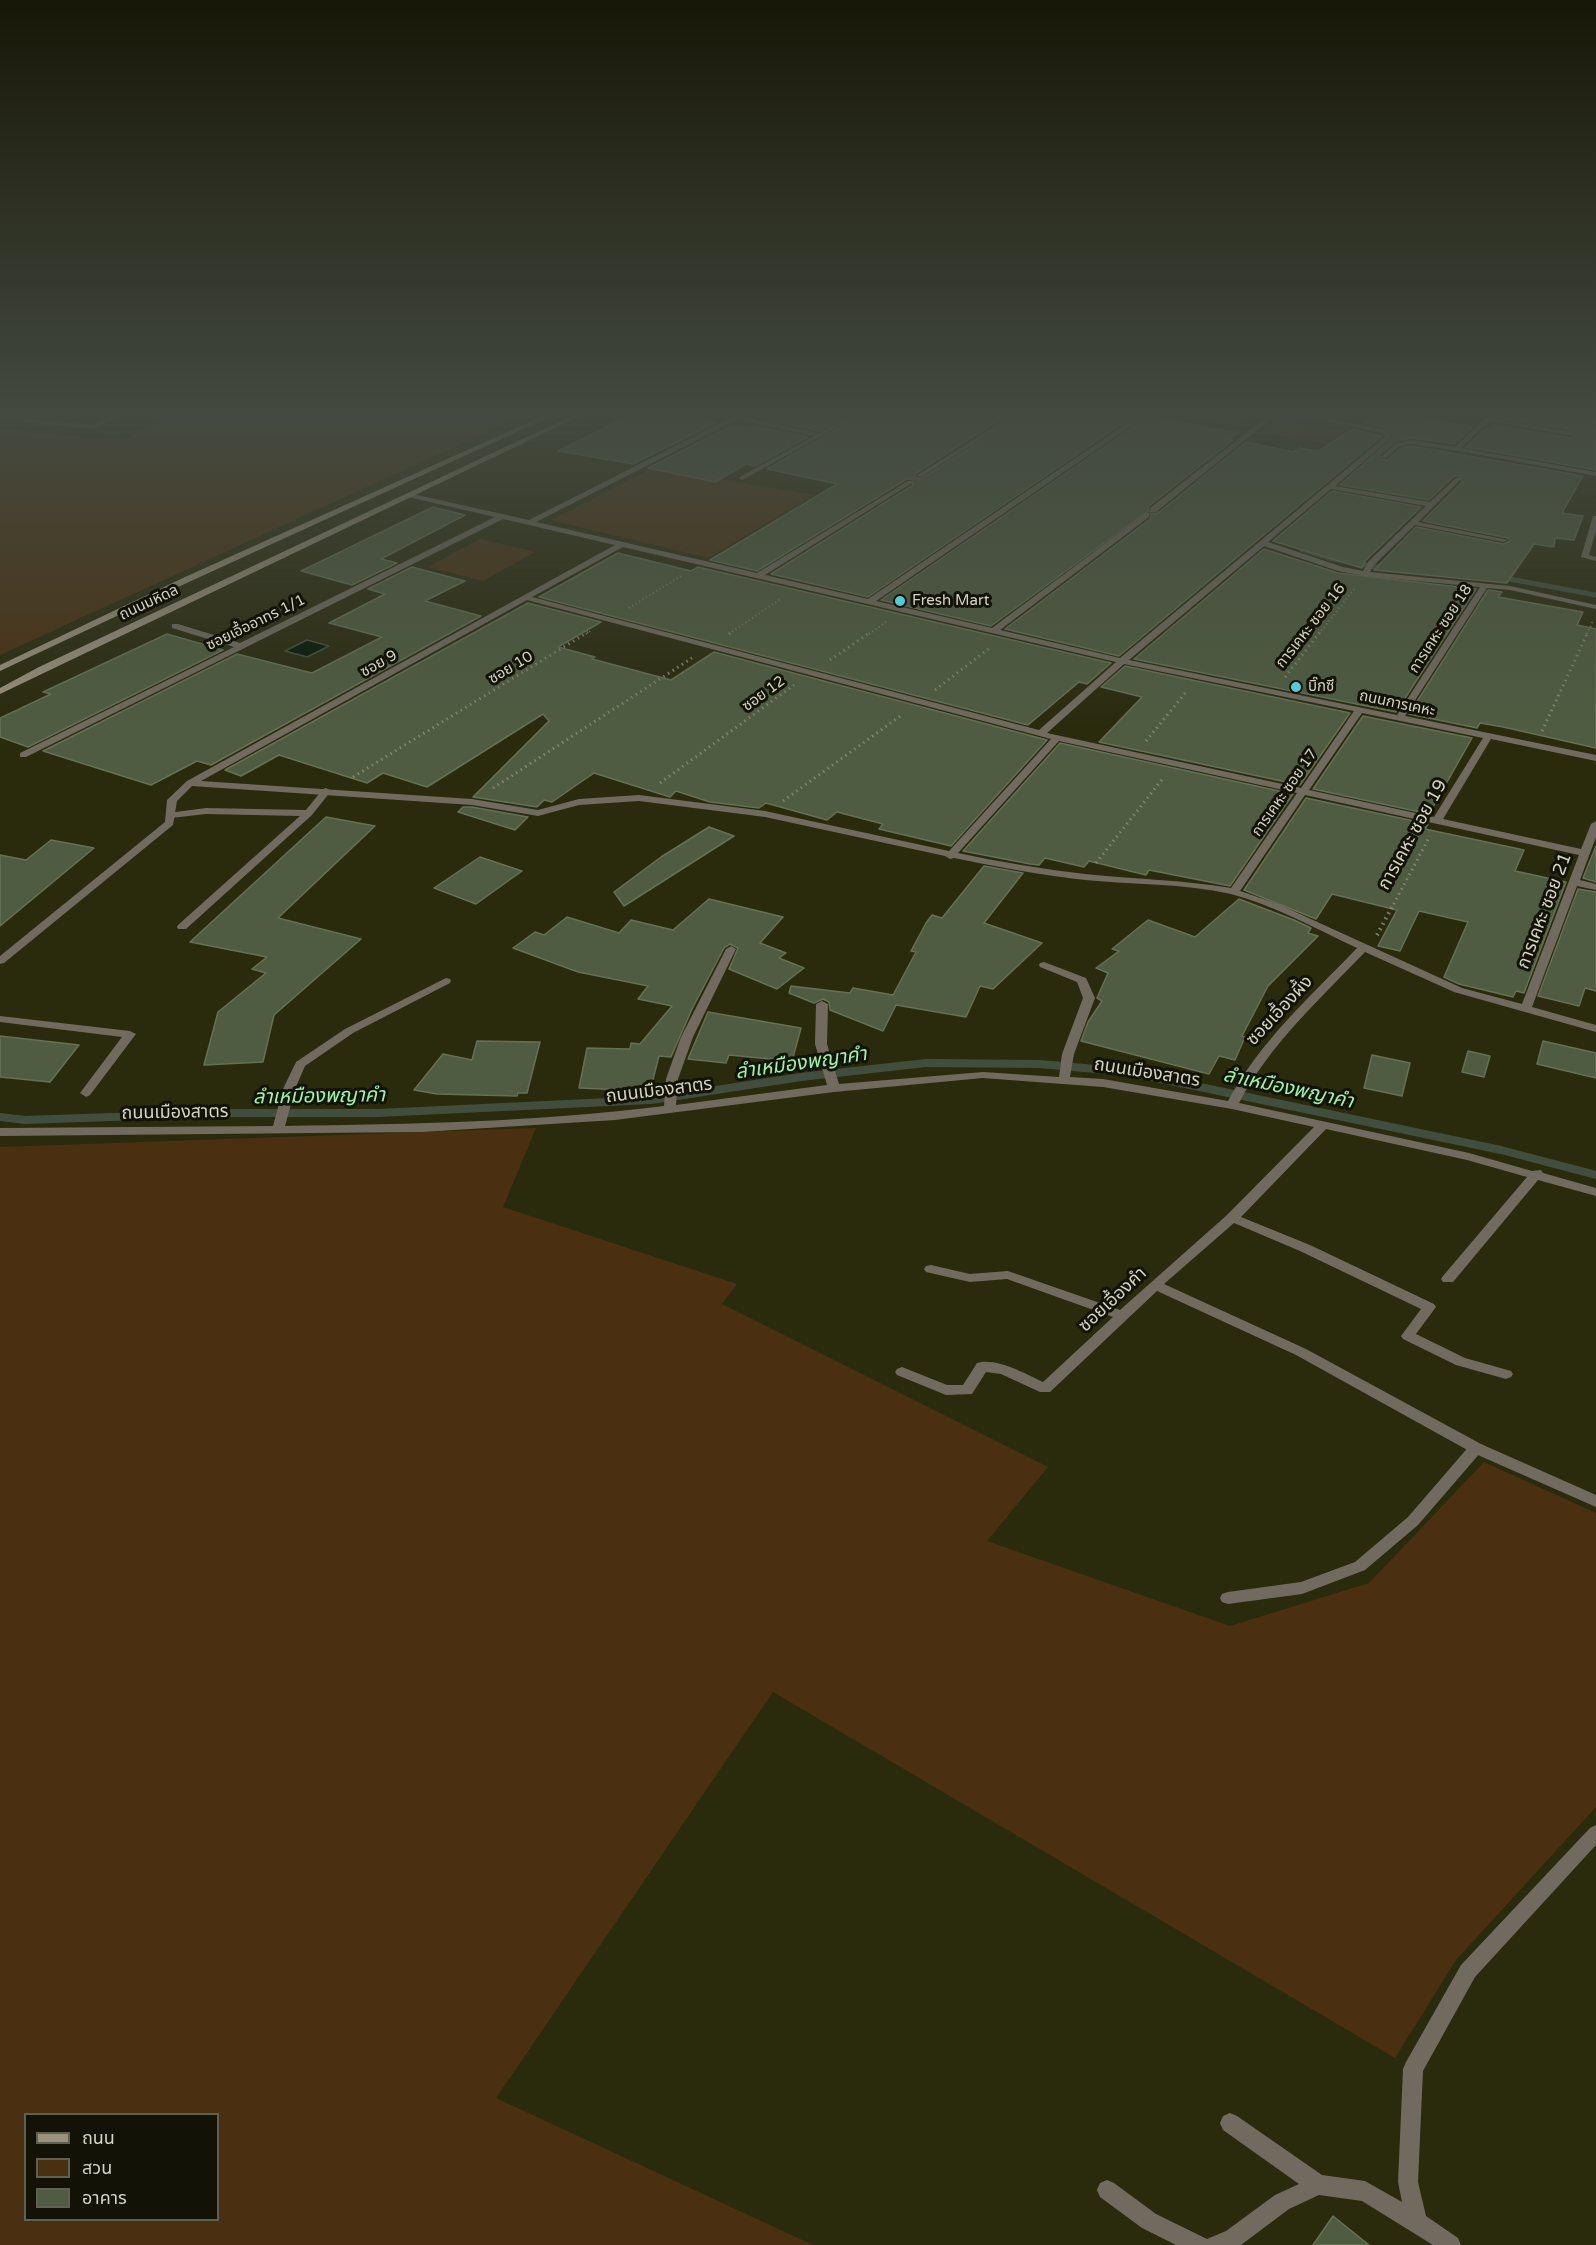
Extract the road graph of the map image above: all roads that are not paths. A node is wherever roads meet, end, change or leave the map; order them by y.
1 (320, 520) edge
2 (358, 520) edge
3 (494, 520) edge
4 (517, 520) edge
5 (535, 520) edge
6 (849, 520) edge
7 (990, 520) edge
8 (1140, 520) edge
9 (1291, 520) edge
10 (1416, 520) edge
11 (1596, 520) edge
12 (529, 523) junction
13 (1413, 523) junction
14 (1267, 540) junction
15 (1504, 540) dead end
16 (622, 544) junction
17 (1596, 560) edge
18 (1365, 574) junction
19 (758, 576) junction
20 (1485, 585) junction
21 (528, 598) junction
22 (870, 602) junction
23 (1596, 608) edge
24 (175, 626) dead end
25 (993, 631) junction
26 (240, 646) junction
27 (1122, 661) junction
28 (0, 668) edge
29 (0, 691) edge
30 (1359, 710) junction
31 (1400, 718) junction
32 (1041, 733) junction
33 (1488, 736) junction
34 (1057, 738) junction
35 (23, 755) dead end
36 (1596, 758) edge
37 (190, 783) junction
38 (328, 791) junction
39 (1304, 792) junction
40 (309, 813) junction
41 (170, 819) junction
42 (1437, 821) junction
43 (1596, 824) edge
44 (1585, 853) junction
45 (950, 855) junction
46 (1573, 882) junction
47 (1596, 887) edge
48 (1234, 892) junction
49 (182, 927) dead end
50 (1364, 948) junction
51 (731, 949) dead end
52 (0, 961) edge
53 (1044, 965) dead end
54 (446, 981) dead end
55 (822, 1004) dead end
56 (1525, 1010) junction
57 (0, 1020) edge
58 (1596, 1029) edge
59 (1064, 1075) junction
60 (832, 1085) junction
61 (86, 1093) dead end
62 (1234, 1101) junction
63 (670, 1105) junction
64 (1322, 1126) junction
65 (278, 1129) junction
66 (0, 1132) edge
67 (1536, 1173) junction
68 (1596, 1192) edge
69 (1232, 1218) junction
70 (931, 1269) dead end
71 (1448, 1279) dead end
72 (1155, 1285) junction
73 (1124, 1316) junction
74 (902, 1372) dead end
75 (1506, 1374) dead end
76 (1476, 1448) junction
77 (1596, 1502) edge
78 (1228, 1599) dead end
79 (1596, 1833) edge
80 (1230, 2122) dead end
81 (1318, 2185) junction
82 (1107, 2190) dead end
83 (1417, 2222) junction
84 (1199, 2245) edge
85 (1215, 2245) edge
86 (1451, 2245) edge

1 - 28 main road, ถนนมหิดล
2 - 29 main road, ถนนมหิดล
3 - 26 street, ซอยเอื้ออาทร 1/1
4 - 12 street, ถนนการเคหะ
5 - 12 street
6 - 19 street
7 - 22 street
8 - 25 street
9 - 14 street
10 - 13 street
11 - 17 street
12 - 16 street, ถนนการเคหะ
13 - 15 street
13 - 18 street
14 - 18 street
14 - 27 street
16 - 19 street, ถนนการเคหะ
16 - 21 street, ซอย 9
18 - 20 street
19 - 22 street, ถนนการเคหะ
20 - 23 street
20 - 31 street, การเคหะ ซอย 18
21 - 32 street
21 - 37 street, ซอย 9
22 - 25 street, ถนนการเคหะ
24 - 26 street
25 - 27 street, ถนนการเคหะ
26 - 35 street, ซอยเอื้ออาทร 1/1
27 - 30 street, ถนนการเคหะ
27 - 32 street
30 - 31 street, ถนนการเคหะ
30 - 39 street, การเคหะ ซอย 17
31 - 33 street, ถนนการเคหะ
32 - 34 street
33 - 36 street, ถนนการเคหะ
33 - 42 street, การเคหะ ซอย 19
34 - 39 street
34 - 45 street
37 - 38 street
37 - 41 street, ซอย 9
38 - 40 street
38 - 45 street
39 - 42 street
39 - 48 street, การเคหะ ซอย 17
40 - 41 street
40 - 49 street
41 - 52 street
42 - 44 street
43 - 44 street, การเคหะ ซอย 21
44 - 46 street, การเคหะ ซอย 21
45 - 48 street
46 - 47 street
46 - 56 street, การเคหะ ซอย 21
48 - 50 street
50 - 56 street
50 - 62 street, ซอยเอื้องผื้ง
51 - 63 street
53 - 59 street
54 - 65 street
55 - 60 street
56 - 58 street
57 - 61 street
59 - 60 street, ถนนเมืองสาตร
59 - 62 street, ถนนเมืองสาตร
60 - 63 street, ถนนเมืองสาตร
62 - 64 street, ถนนเมืองสาตร
63 - 65 street, ถนนเมืองสาตร
64 - 67 street, ถนนเมืองสาตร
64 - 69 street, ซอยเอื้องคำ
65 - 66 street, ถนนเมืองสาตร
67 - 68 street, ถนนเมืองสาตร
67 - 71 street
69 - 72 street, ซอยเอื้องคำ
69 - 75 street
70 - 73 street
72 - 73 street, ซอยเอื้องคำ
72 - 76 street
73 - 74 street, ซอยเอื้องคำ
76 - 77 street
76 - 78 street
79 - 83 street
80 - 81 street
81 - 83 street
81 - 85 street
82 - 84 street
83 - 86 street

